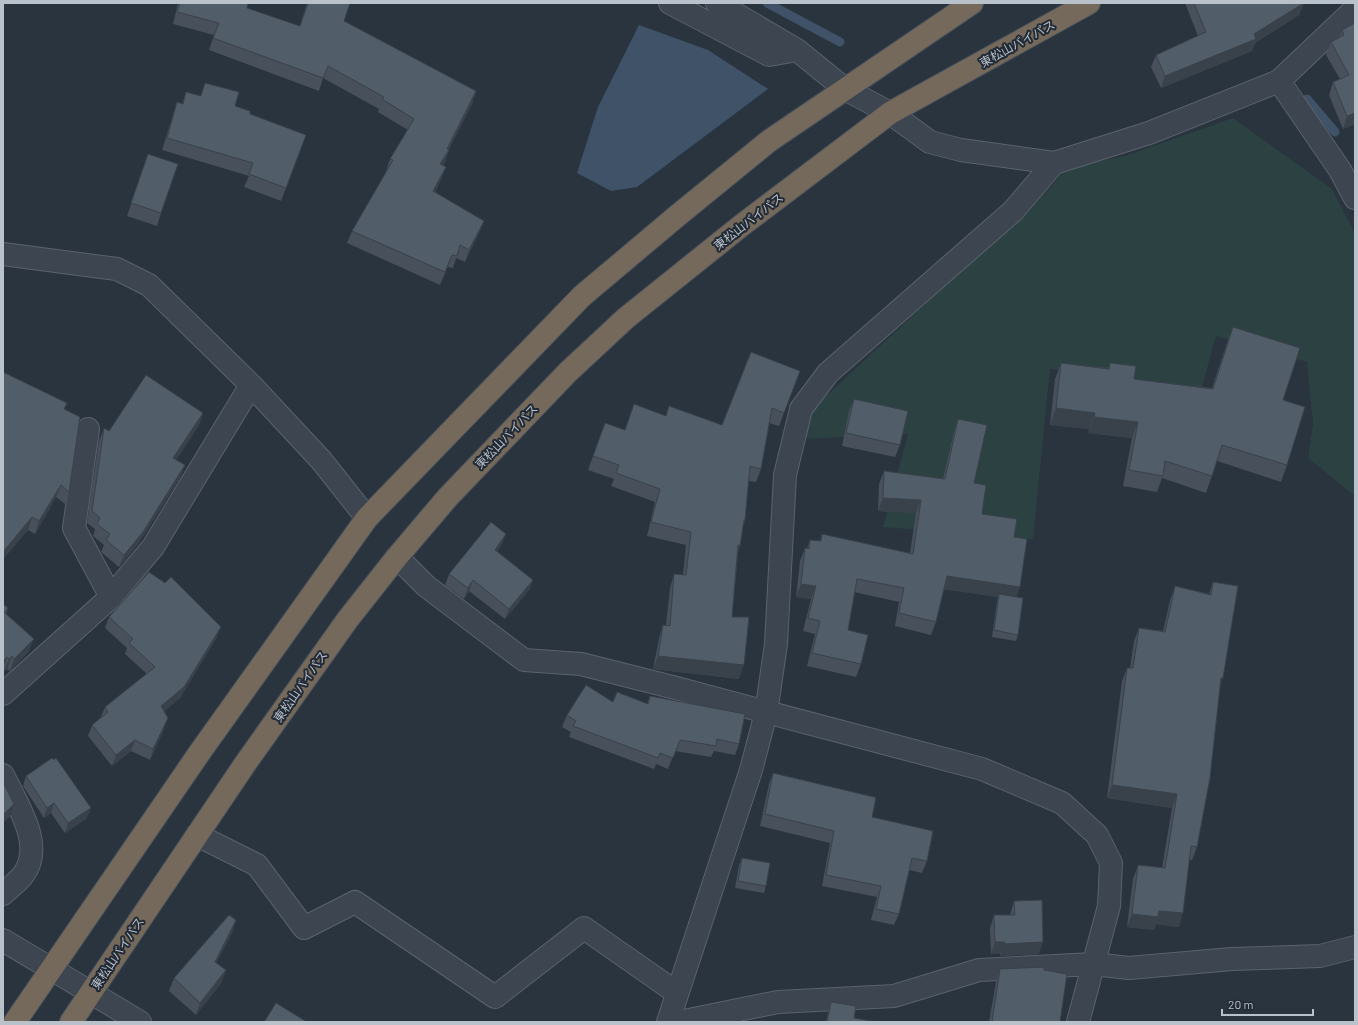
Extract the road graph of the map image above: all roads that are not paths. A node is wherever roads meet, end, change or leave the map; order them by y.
1 (670, 3) edge
2 (717, 3) edge
3 (972, 3) edge
4 (1089, 3) edge
5 (1355, 9) edge
6 (797, 50) junction
7 (1279, 81) junction
8 (845, 89) junction
9 (890, 114) junction
10 (1054, 163) junction
11 (1348, 167) edge
12 (1355, 198) edge
13 (3, 254) edge
14 (251, 385) junction
15 (88, 429) dead end
16 (368, 518) junction
17 (397, 557) junction
18 (111, 597) junction
19 (3, 694) edge
20 (766, 713) junction
21 (3, 775) edge
22 (197, 835) junction
23 (3, 894) edge
24 (3, 940) edge
25 (1355, 947) edge
26 (1093, 964) junction
27 (50, 968) junction
28 (90, 992) junction
29 (677, 993) junction
30 (15, 1022) edge
31 (71, 1022) edge
32 (140, 1022) edge
33 (668, 1022) edge
34 (679, 1022) edge
35 (1078, 1022) edge

1 - 6 street
2 - 6 street
3 - 8 highway
4 - 9 highway, 東松山バイパス
5 - 7 street
6 - 8 street
7 - 10 street
7 - 11 street
8 - 9 street
8 - 16 highway
9 - 10 street
9 - 17 highway, 東松山バイパス
10 - 20 street
11 - 12 street
13 - 14 street
14 - 16 street
14 - 18 street
15 - 18 street
16 - 27 highway
17 - 20 street
17 - 22 highway, 東松山バイパス
18 - 19 street
20 - 26 street
20 - 29 street
21 - 23 street
22 - 28 highway, 東松山バイパス
22 - 29 street
24 - 27 street
25 - 26 street
26 - 34 street
26 - 35 street
27 - 28 street
27 - 30 highway
28 - 31 highway, 東松山バイパス
28 - 32 street
29 - 33 street

